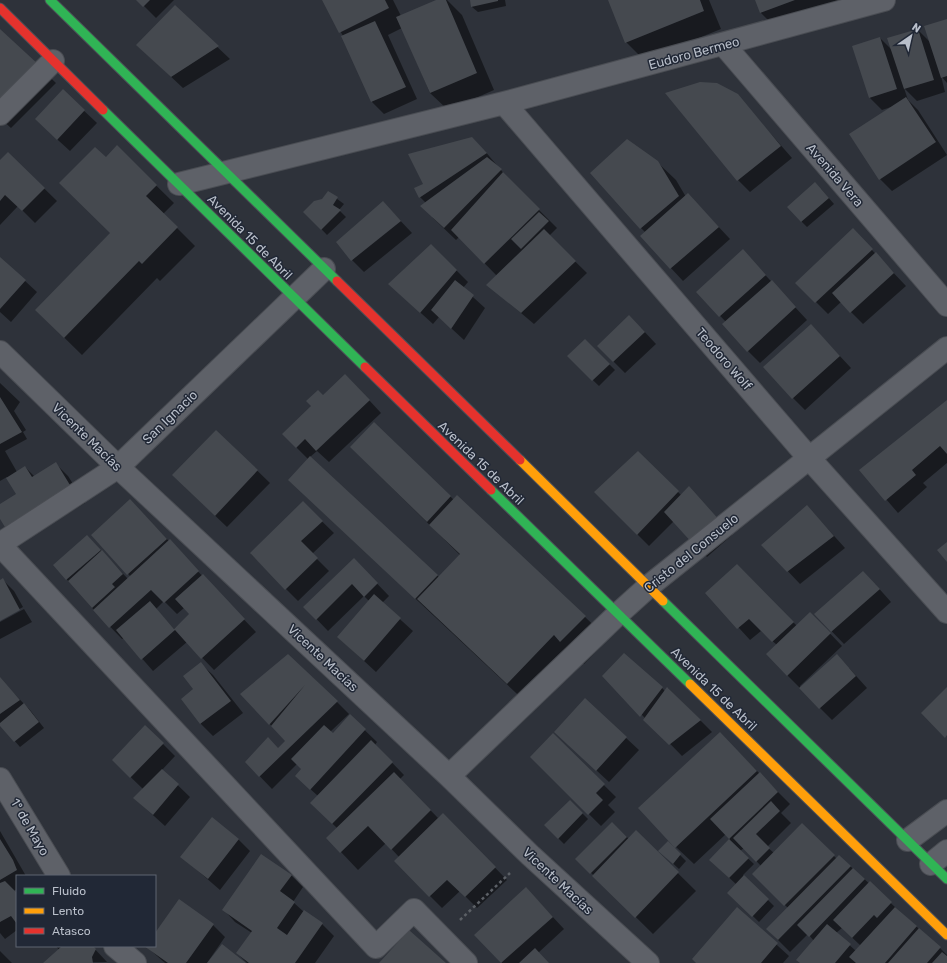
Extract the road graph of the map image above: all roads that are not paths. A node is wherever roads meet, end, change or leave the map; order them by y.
1 (50, 0) edge
2 (884, 0) edge
3 (0, 8) edge
4 (724, 45) junction
5 (53, 61) junction
6 (504, 103) junction
7 (0, 114) edge
8 (225, 172) junction
9 (179, 184) junction
10 (324, 269) junction
11 (294, 298) junction
12 (947, 305) edge
13 (947, 348) edge
14 (0, 352) edge
15 (809, 458) junction
16 (118, 467) junction
17 (0, 545) edge
18 (649, 586) junction
19 (947, 612) edge
20 (618, 614) junction
21 (449, 776) junction
22 (0, 779) edge
23 (947, 811) edge
24 (908, 840) junction
25 (939, 858) edge
26 (58, 875) edge
27 (947, 879) edge
28 (947, 936) edge
29 (116, 947) edge
30 (135, 963) edge
31 (466, 963) edge
32 (648, 963) edge

1 - 8 main road
2 - 4 street, Eudoro Bermeo
3 - 5 main road, Avenida 15 de Abril
4 - 6 street, Eudoro Bermeo
4 - 12 street, Avenida Vera
5 - 7 street
5 - 9 main road, Avenida 15 de Abril
6 - 8 street, Eudoro Bermeo
6 - 15 street, Teodoro Wolf
8 - 9 street, Eudoro Bermeo
8 - 10 main road
9 - 11 main road, Avenida 15 de Abril
10 - 11 street, San Ignacio
10 - 18 main road
11 - 16 street, San Ignacio
11 - 20 main road, Avenida 15 de Abril
13 - 15 street, Cristo del Consuelo
14 - 16 street, Vicente Macías
15 - 18 street, Cristo del Consuelo
15 - 19 street, Teodoro Wolf
16 - 17 street, San Ignacio
16 - 21 street, Vicente Macías
17 - 31 street
18 - 20 street, Cristo del Consuelo
18 - 24 main road
20 - 21 street, Cristo del Consuelo
20 - 28 main road, Avenida 15 de Abril
21 - 32 street, Vicente Macías
22 - 26 street, 1º de Mayo
23 - 24 street
24 - 25 main road
25 - 27 main road
29 - 30 street

